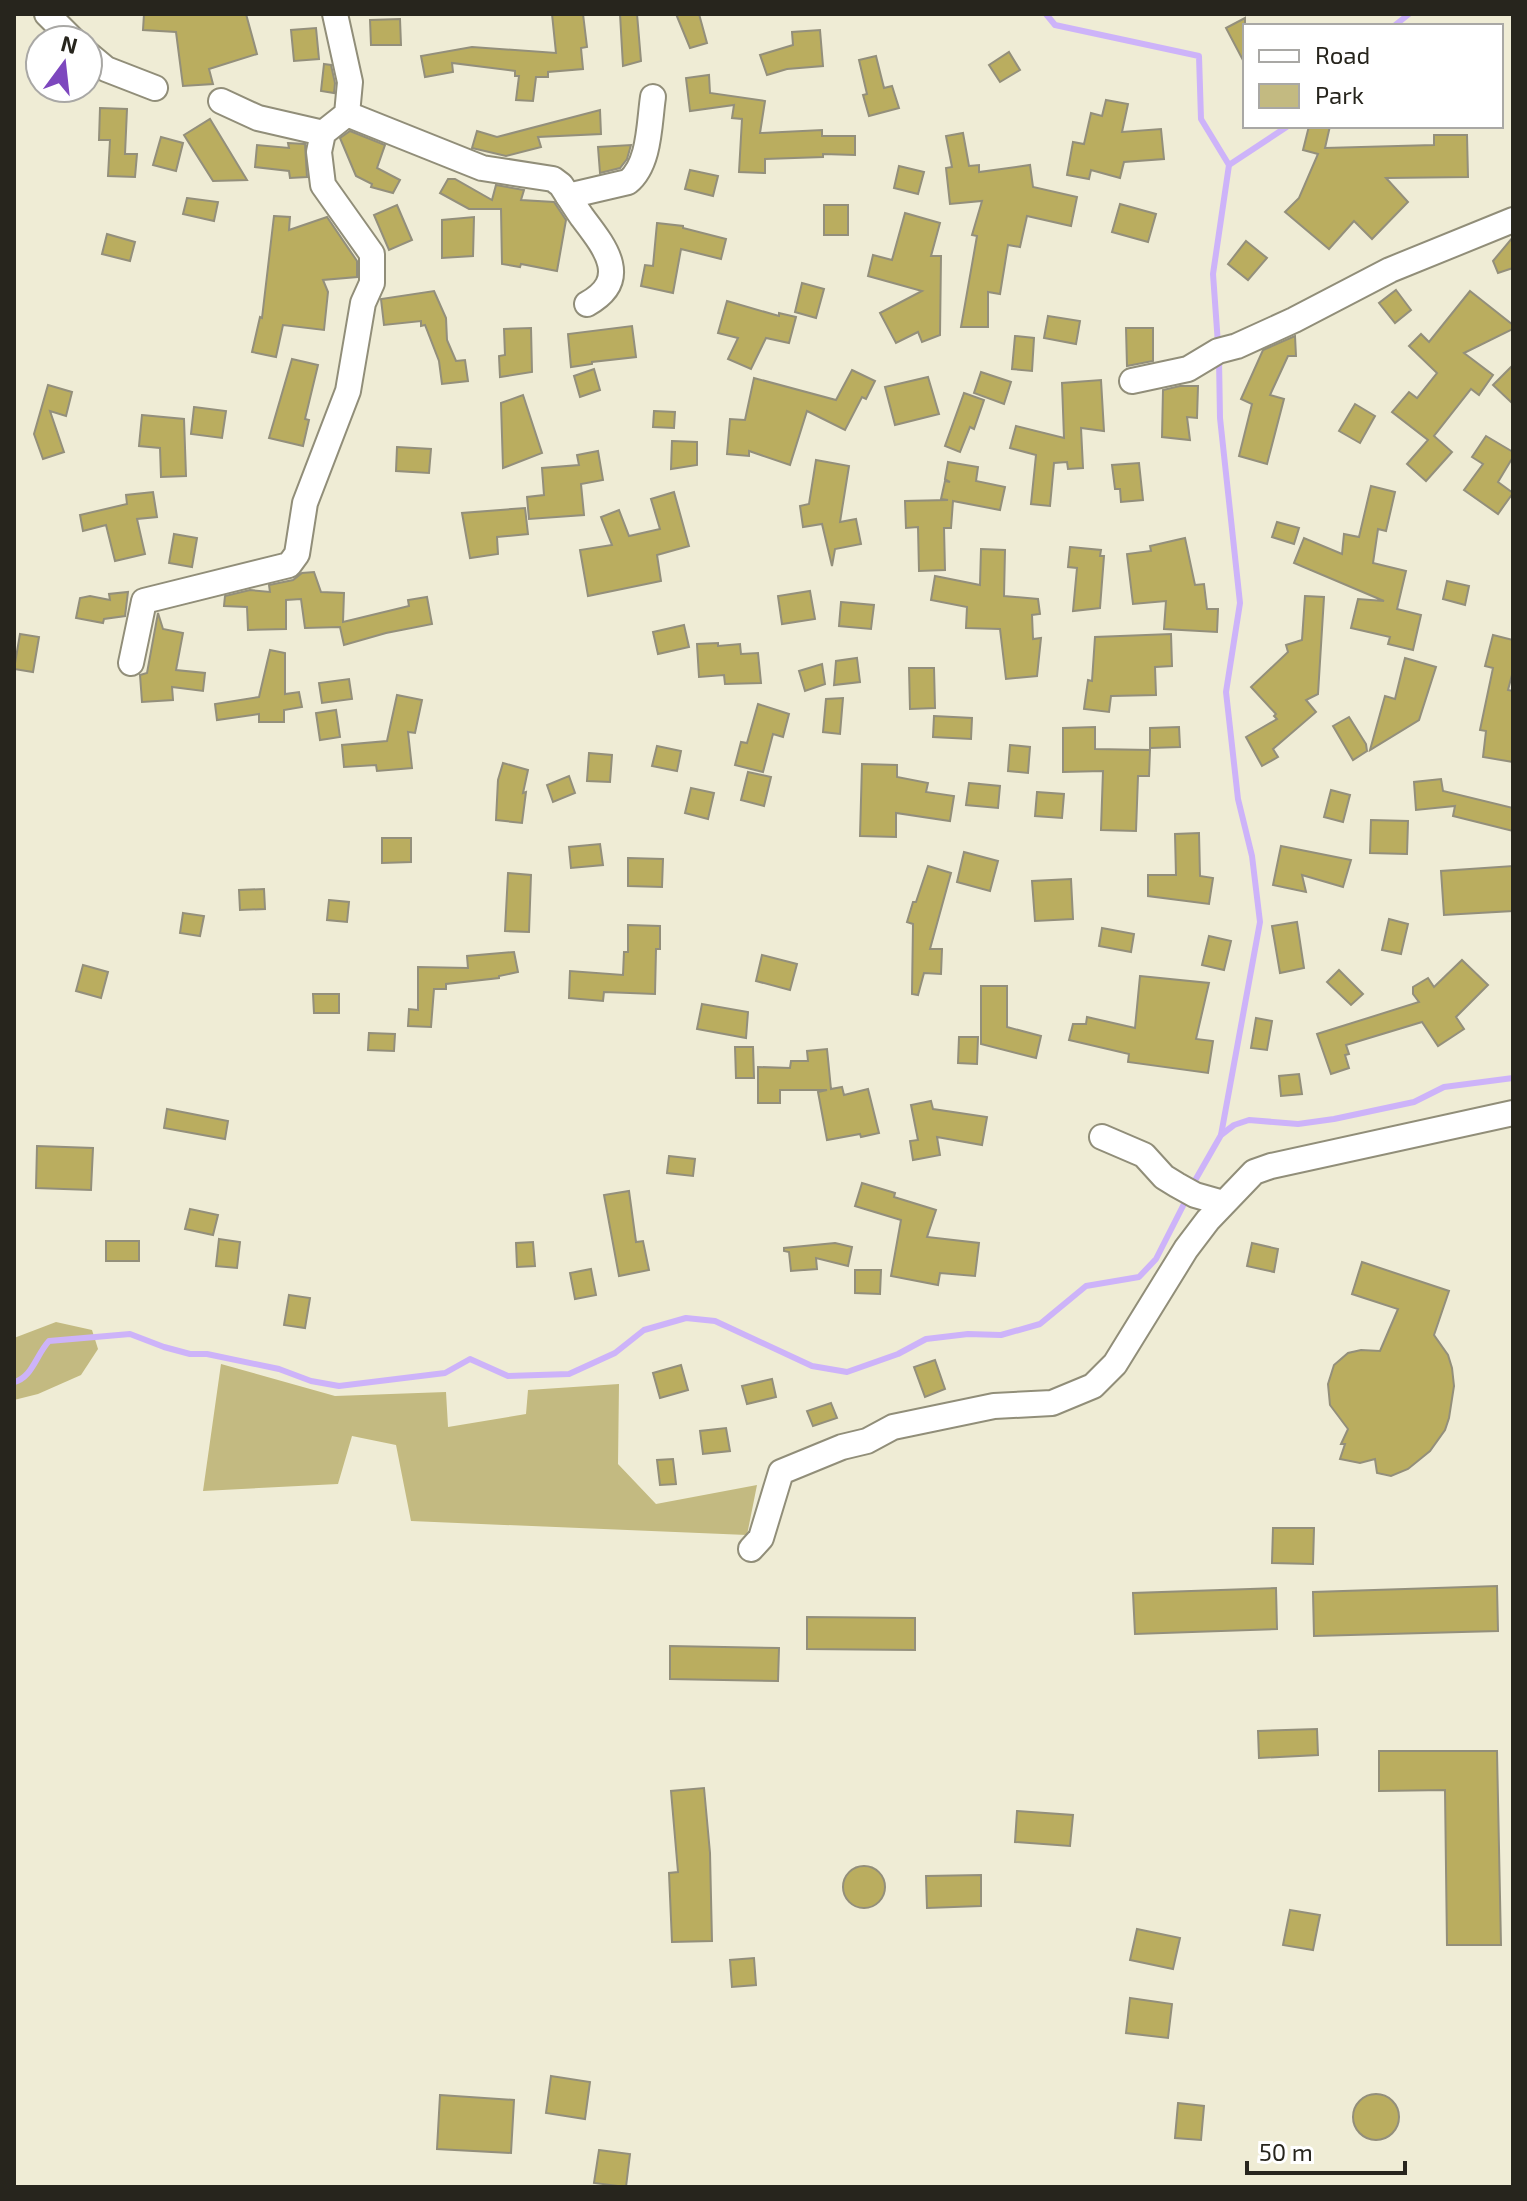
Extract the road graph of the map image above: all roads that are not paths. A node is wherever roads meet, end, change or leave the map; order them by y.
1 (335, 14) edge
2 (104, 67) edge
3 (155, 88) dead end
4 (653, 97) dead end
5 (221, 101) dead end
6 (347, 114) junction
7 (323, 133) junction
8 (568, 196) junction
9 (1513, 220) edge
10 (587, 304) dead end
11 (1132, 381) dead end
12 (131, 663) dead end
13 (1513, 1113) edge
14 (1102, 1137) dead end
15 (1223, 1203) junction
16 (751, 1549) dead end

1 - 6 street
2 - 3 street
4 - 8 street
5 - 7 street
6 - 7 street
6 - 8 street
7 - 12 street
8 - 10 street
9 - 11 street
13 - 15 street
14 - 15 street
15 - 16 street

